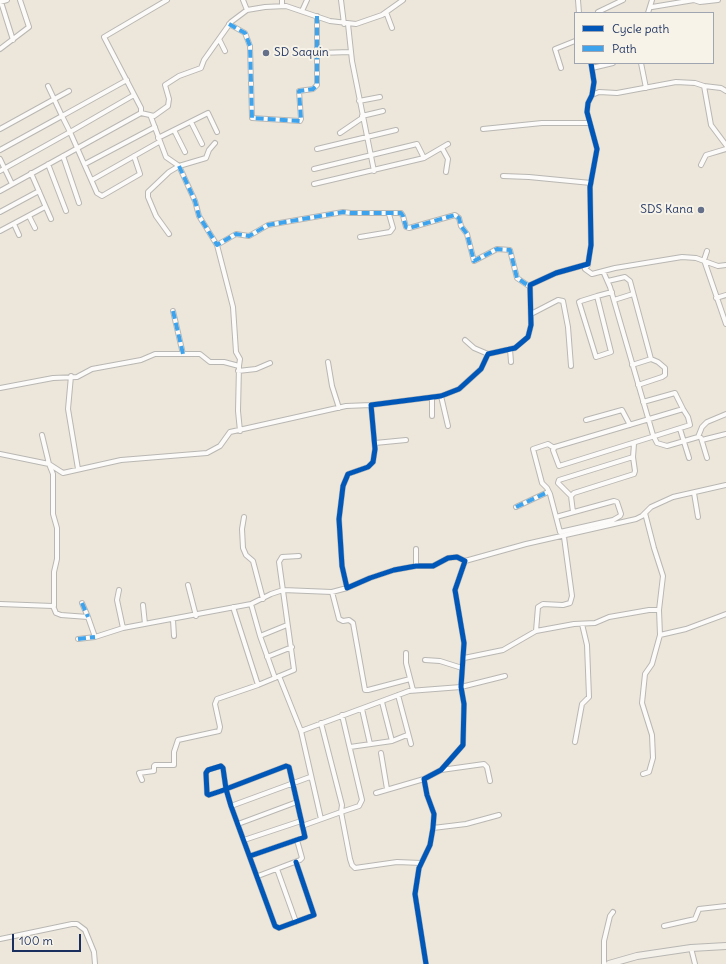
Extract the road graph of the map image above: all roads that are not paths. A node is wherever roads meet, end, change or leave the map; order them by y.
1 (7, 0) edge
2 (20, 0) edge
3 (167, 0) edge
4 (243, 0) edge
5 (282, 0) edge
6 (307, 0) edge
7 (341, 0) edge
8 (402, 0) edge
9 (578, 0) edge
10 (622, 0) edge
11 (652, 0) edge
12 (718, 0) edge
13 (0, 2) edge
14 (670, 2) edge
15 (282, 6) junction
16 (652, 7) dead end
17 (247, 10) junction
18 (302, 11) junction
19 (386, 12) junction
20 (579, 12) edge
21 (598, 12) edge
22 (648, 12) edge
23 (317, 16) junction
24 (229, 24) junction
25 (346, 24) junction
26 (392, 28) dead end
27 (219, 39) junction
28 (13, 40) junction
29 (574, 41) edge
30 (0, 49) edge
31 (225, 51) dead end
32 (351, 52) junction
33 (318, 53) junction
34 (591, 64) edge
35 (609, 64) edge
36 (641, 64) edge
37 (561, 68) dead end
38 (592, 68) junction
39 (127, 80) junction
40 (48, 86) dead end
41 (704, 86) junction
42 (646, 88) junction
43 (69, 91) dead end
44 (726, 91) edge
45 (134, 95) junction
46 (592, 95) junction
47 (380, 97) dead end
48 (54, 100) junction
49 (359, 101) junction
50 (383, 111) dead end
51 (141, 113) junction
52 (62, 116) junction
53 (151, 117) junction
54 (362, 117) junction
55 (191, 122) junction
56 (590, 123) junction
57 (155, 127) junction
58 (0, 129) edge
59 (483, 129) dead end
60 (174, 130) junction
61 (396, 130) dead end
62 (70, 132) junction
63 (217, 132) dead end
64 (340, 133) dead end
65 (366, 137) junction
66 (159, 140) junction
67 (215, 143) dead end
68 (202, 144) dead end
69 (448, 144) dead end
70 (726, 145) edge
71 (78, 148) junction
72 (442, 148) junction
73 (317, 149) dead end
74 (726, 149) edge
75 (0, 150) edge
76 (185, 152) dead end
77 (370, 155) junction
78 (63, 156) junction
79 (134, 156) junction
80 (424, 158) junction
81 (0, 159) edge
82 (48, 164) junction
83 (85, 164) junction
84 (701, 165) dead end
85 (179, 166) junction
86 (314, 169) dead end
87 (2, 170) edge
88 (374, 171) junction
89 (446, 172) dead end
90 (31, 173) junction
91 (503, 176) dead end
92 (92, 180) junction
93 (591, 183) junction
94 (12, 184) junction
95 (314, 184) dead end
96 (0, 191) edge
97 (39, 191) junction
98 (79, 202) dead end
99 (45, 207) junction
100 (66, 211) dead end
101 (0, 212) edge
102 (389, 214) junction
103 (29, 216) junction
104 (51, 219) dead end
105 (14, 224) junction
106 (35, 228) dead end
107 (0, 231) edge
108 (169, 234) dead end
109 (19, 235) dead end
110 (360, 237) dead end
111 (217, 245) junction
112 (707, 251) dead end
113 (704, 260) junction
114 (588, 264) junction
115 (726, 265) edge
116 (603, 271) junction
117 (608, 282) junction
118 (529, 286) junction
119 (612, 292) junction
120 (633, 294) junction
121 (726, 295) edge
122 (597, 296) junction
123 (716, 298) junction
124 (614, 300) junction
125 (173, 311) dead end
126 (531, 314) junction
127 (724, 315) edge
128 (726, 324) edge
129 (465, 340) dead end
130 (510, 349) junction
131 (183, 354) junction
132 (488, 354) junction
133 (651, 359) junction
134 (328, 362) dead end
135 (511, 362) dead end
136 (270, 363) dead end
137 (632, 365) junction
138 (238, 366) junction
139 (571, 366) dead end
140 (238, 371) junction
141 (71, 376) junction
142 (638, 385) junction
143 (0, 388) edge
144 (441, 396) junction
145 (432, 398) junction
146 (643, 402) junction
147 (371, 405) junction
148 (339, 408) junction
149 (684, 409) junction
150 (726, 414) edge
151 (432, 416) dead end
152 (586, 420) dead end
153 (648, 420) junction
154 (448, 426) dead end
155 (630, 426) junction
156 (680, 429) junction
157 (240, 430) junction
158 (726, 434) edge
159 (42, 435) dead end
160 (700, 436) junction
161 (654, 438) junction
162 (406, 440) dead end
163 (702, 440) junction
164 (684, 441) junction
165 (375, 443) junction
166 (634, 444) junction
167 (554, 448) junction
168 (0, 454) edge
169 (633, 457) junction
170 (689, 458) dead end
171 (707, 458) dead end
172 (48, 464) junction
173 (78, 469) junction
174 (726, 486) edge
175 (548, 492) junction
176 (694, 493) junction
177 (571, 496) junction
178 (516, 507) dead end
179 (574, 512) junction
180 (645, 513) junction
181 (244, 517) dead end
182 (556, 517) junction
183 (698, 517) dead end
184 (564, 537) junction
185 (416, 549) dead end
186 (299, 556) dead end
187 (465, 561) junction
188 (416, 566) junction
189 (188, 585) dead end
190 (347, 588) junction
191 (118, 590) dead end
192 (283, 590) junction
193 (332, 592) junction
194 (263, 599) junction
195 (82, 603) dead end
196 (0, 604) edge
197 (251, 604) junction
198 (143, 605) dead end
199 (54, 606) junction
200 (233, 607) junction
201 (659, 610) junction
202 (726, 614) edge
203 (196, 616) junction
204 (88, 617) junction
205 (173, 620) junction
206 (145, 624) junction
207 (582, 624) junction
208 (287, 625) junction
209 (123, 628) junction
210 (536, 631) junction
211 (174, 636) dead end
212 (260, 636) junction
213 (660, 636) junction
214 (95, 637) junction
215 (78, 639) dead end
216 (292, 647) junction
217 (406, 653) dead end
218 (267, 657) junction
219 (464, 658) junction
220 (425, 660) dead end
221 (462, 668) junction
222 (505, 676) dead end
223 (277, 677) junction
224 (410, 679) junction
225 (258, 685) junction
226 (460, 687) junction
227 (413, 690) junction
228 (398, 695) junction
229 (382, 702) junction
230 (362, 709) junction
231 (342, 715) junction
232 (321, 723) junction
233 (301, 731) junction
234 (407, 735) junction
235 (392, 740) junction
236 (575, 742) dead end
237 (370, 744) junction
238 (411, 744) dead end
239 (350, 747) junction
240 (381, 754) dead end
241 (441, 770) junction
242 (643, 774) dead end
243 (310, 777) junction
244 (424, 779) junction
245 (142, 780) dead end
246 (490, 781) dead end
247 (293, 783) junction
248 (226, 789) junction
249 (387, 789) junction
250 (376, 792) dead end
251 (297, 802) junction
252 (231, 806) junction
253 (342, 812) junction
254 (499, 815) dead end
255 (320, 819) junction
256 (301, 821) junction
257 (238, 824) junction
258 (302, 826) junction
259 (433, 828) junction
260 (244, 840) junction
261 (298, 840) junction
262 (250, 856) junction
263 (296, 862) junction
264 (421, 863) junction
265 (277, 869) junction
266 (258, 876) junction
267 (726, 906) edge
268 (613, 912) dead end
269 (296, 922) junction
270 (664, 926) dead end
271 (0, 939) edge
272 (726, 946) edge
273 (692, 948) junction
274 (95, 964) edge
275 (426, 964) edge
276 (604, 964) edge
277 (609, 964) edge
278 (694, 964) edge

1 - 13 street
2 - 28 street
3 - 39 street
4 - 17 street
5 - 15 street
6 - 18 street
7 - 25 street
8 - 19 street
9 - 20 street
10 - 21 street
11 - 22 street
12 - 14 street
13 - 28 street
14 - 16 street
15 - 17 street
15 - 18 street
17 - 24 street
18 - 23 street
19 - 25 street
19 - 26 street
23 - 25 street
23 - 33 street
24 - 27 street
24 - 33 street
25 - 32 street
27 - 31 street
27 - 53 street
28 - 30 street
29 - 37 street
32 - 33 street
32 - 49 street
34 - 38 street
35 - 38 street
36 - 42 street
38 - 46 street
39 - 45 street
39 - 52 street
40 - 48 street
41 - 42 street
41 - 44 street
41 - 70 street
42 - 46 street
43 - 48 street
45 - 51 street
45 - 62 street
46 - 56 street
47 - 49 street
48 - 52 street
48 - 58 street
49 - 54 street
50 - 54 street
51 - 53 street
51 - 71 street
52 - 62 street
52 - 75 street
53 - 57 street
54 - 64 street
54 - 65 street
55 - 60 street
55 - 63 street
55 - 68 street
56 - 59 street
56 - 93 street
57 - 66 street
57 - 83 street
60 - 66 street
60 - 76 street
61 - 65 street
62 - 71 street
62 - 87 street
65 - 73 street
65 - 77 street
66 - 79 street
66 - 85 street
67 - 85 street
69 - 72 street
71 - 78 street
71 - 83 street
72 - 80 street
72 - 89 street
74 - 84 street
77 - 80 street
77 - 86 street
77 - 88 street
78 - 82 street
78 - 98 street
79 - 92 street
79 - 92 street
80 - 88 street
81 - 87 street
82 - 90 street
82 - 100 street
83 - 92 street
85 - 108 street
85 - 111 street
87 - 94 street
88 - 95 street
90 - 94 street
90 - 97 street
91 - 93 street
93 - 114 street
94 - 96 street
97 - 99 street
97 - 101 street
99 - 103 street
99 - 104 street
102 - 110 street
102 - 111 street
102 - 118 street
103 - 105 street
103 - 106 street
105 - 107 street
105 - 109 street
111 - 138 street
112 - 113 street
113 - 115 street
113 - 116 street
113 - 123 street
114 - 116 street
114 - 118 street
116 - 117 street
117 - 119 street
117 - 120 street
118 - 126 street
119 - 122 street
119 - 124 street
120 - 124 street
120 - 133 street
121 - 123 street
122 - 122 street
123 - 127 street
124 - 137 street
125 - 131 street
126 - 130 street
126 - 139 street
127 - 128 street
129 - 132 street
130 - 132 street
130 - 135 street
131 - 138 street
131 - 141 street
132 - 144 street
133 - 137 street
133 - 142 street
134 - 148 street
136 - 140 street
137 - 142 street
138 - 140 street
140 - 157 street
141 - 143 street
141 - 173 street
142 - 146 street
144 - 145 street
144 - 154 street
145 - 147 street
145 - 151 street
146 - 149 street
146 - 153 street
147 - 148 street
147 - 165 street
148 - 157 street
149 - 153 street
149 - 156 street
150 - 160 street
152 - 155 street
153 - 155 street
153 - 161 street
155 - 167 street
156 - 161 street
156 - 164 street
157 - 173 street
158 - 163 street
159 - 172 street
160 - 163 street
160 - 164 street
161 - 164 street
161 - 166 street
162 - 165 street
163 - 171 street
164 - 170 street
165 - 190 street
166 - 167 street
166 - 169 street
167 - 175 street
168 - 172 street
169 - 177 street
169 - 177 street
172 - 173 street
172 - 199 street
174 - 176 street
175 - 178 street
175 - 182 street
176 - 180 street
176 - 183 street
177 - 179 street
179 - 182 street
179 - 182 street
180 - 184 street
180 - 201 street
181 - 194 street
184 - 187 street
184 - 210 street
185 - 188 street
186 - 192 street
187 - 188 street
187 - 219 street
188 - 190 street
189 - 203 street
190 - 193 street
191 - 209 street
192 - 193 street
192 - 194 street
192 - 208 street
193 - 224 street
194 - 197 street
195 - 204 street
196 - 199 street
197 - 200 street
197 - 212 street
198 - 206 street
199 - 204 street
200 - 203 street
200 - 225 street
201 - 207 street
201 - 213 street
202 - 213 street
203 - 205 street
204 - 214 street
205 - 206 street
205 - 211 street
206 - 209 street
207 - 210 street
207 - 236 street
208 - 212 street
208 - 216 street
209 - 214 street
210 - 219 street
212 - 218 street
213 - 242 street
214 - 215 street
216 - 218 street
216 - 223 street
217 - 224 street
218 - 223 street
219 - 221 street
220 - 221 street
221 - 226 street
222 - 226 street
223 - 225 street
223 - 233 street
224 - 227 street
225 - 245 street
226 - 227 street
226 - 241 street
227 - 228 street
228 - 229 street
228 - 234 street
229 - 230 street
229 - 235 street
230 - 231 street
230 - 237 street
231 - 232 street
231 - 239 street
232 - 233 street
232 - 253 street
233 - 243 street
234 - 235 street
234 - 238 street
235 - 237 street
237 - 239 street
239 - 253 street
240 - 249 street
241 - 244 street
241 - 246 street
243 - 247 street
243 - 255 street
244 - 249 street
244 - 259 street
247 - 248 street
247 - 251 street
247 - 252 street
248 - 248 street
248 - 252 street
249 - 250 street
251 - 256 street
251 - 257 street
252 - 257 street
253 - 255 street
253 - 264 street
254 - 259 street
255 - 258 street
256 - 258 street
256 - 260 street
257 - 260 street
258 - 261 street
259 - 264 street
260 - 262 street
261 - 262 street
261 - 263 street
262 - 266 street
263 - 265 street
263 - 269 street
264 - 275 street
265 - 266 street
265 - 269 street
266 - 269 street
267 - 270 street
268 - 276 street
271 - 274 street
272 - 273 street
273 - 277 street
273 - 278 street

